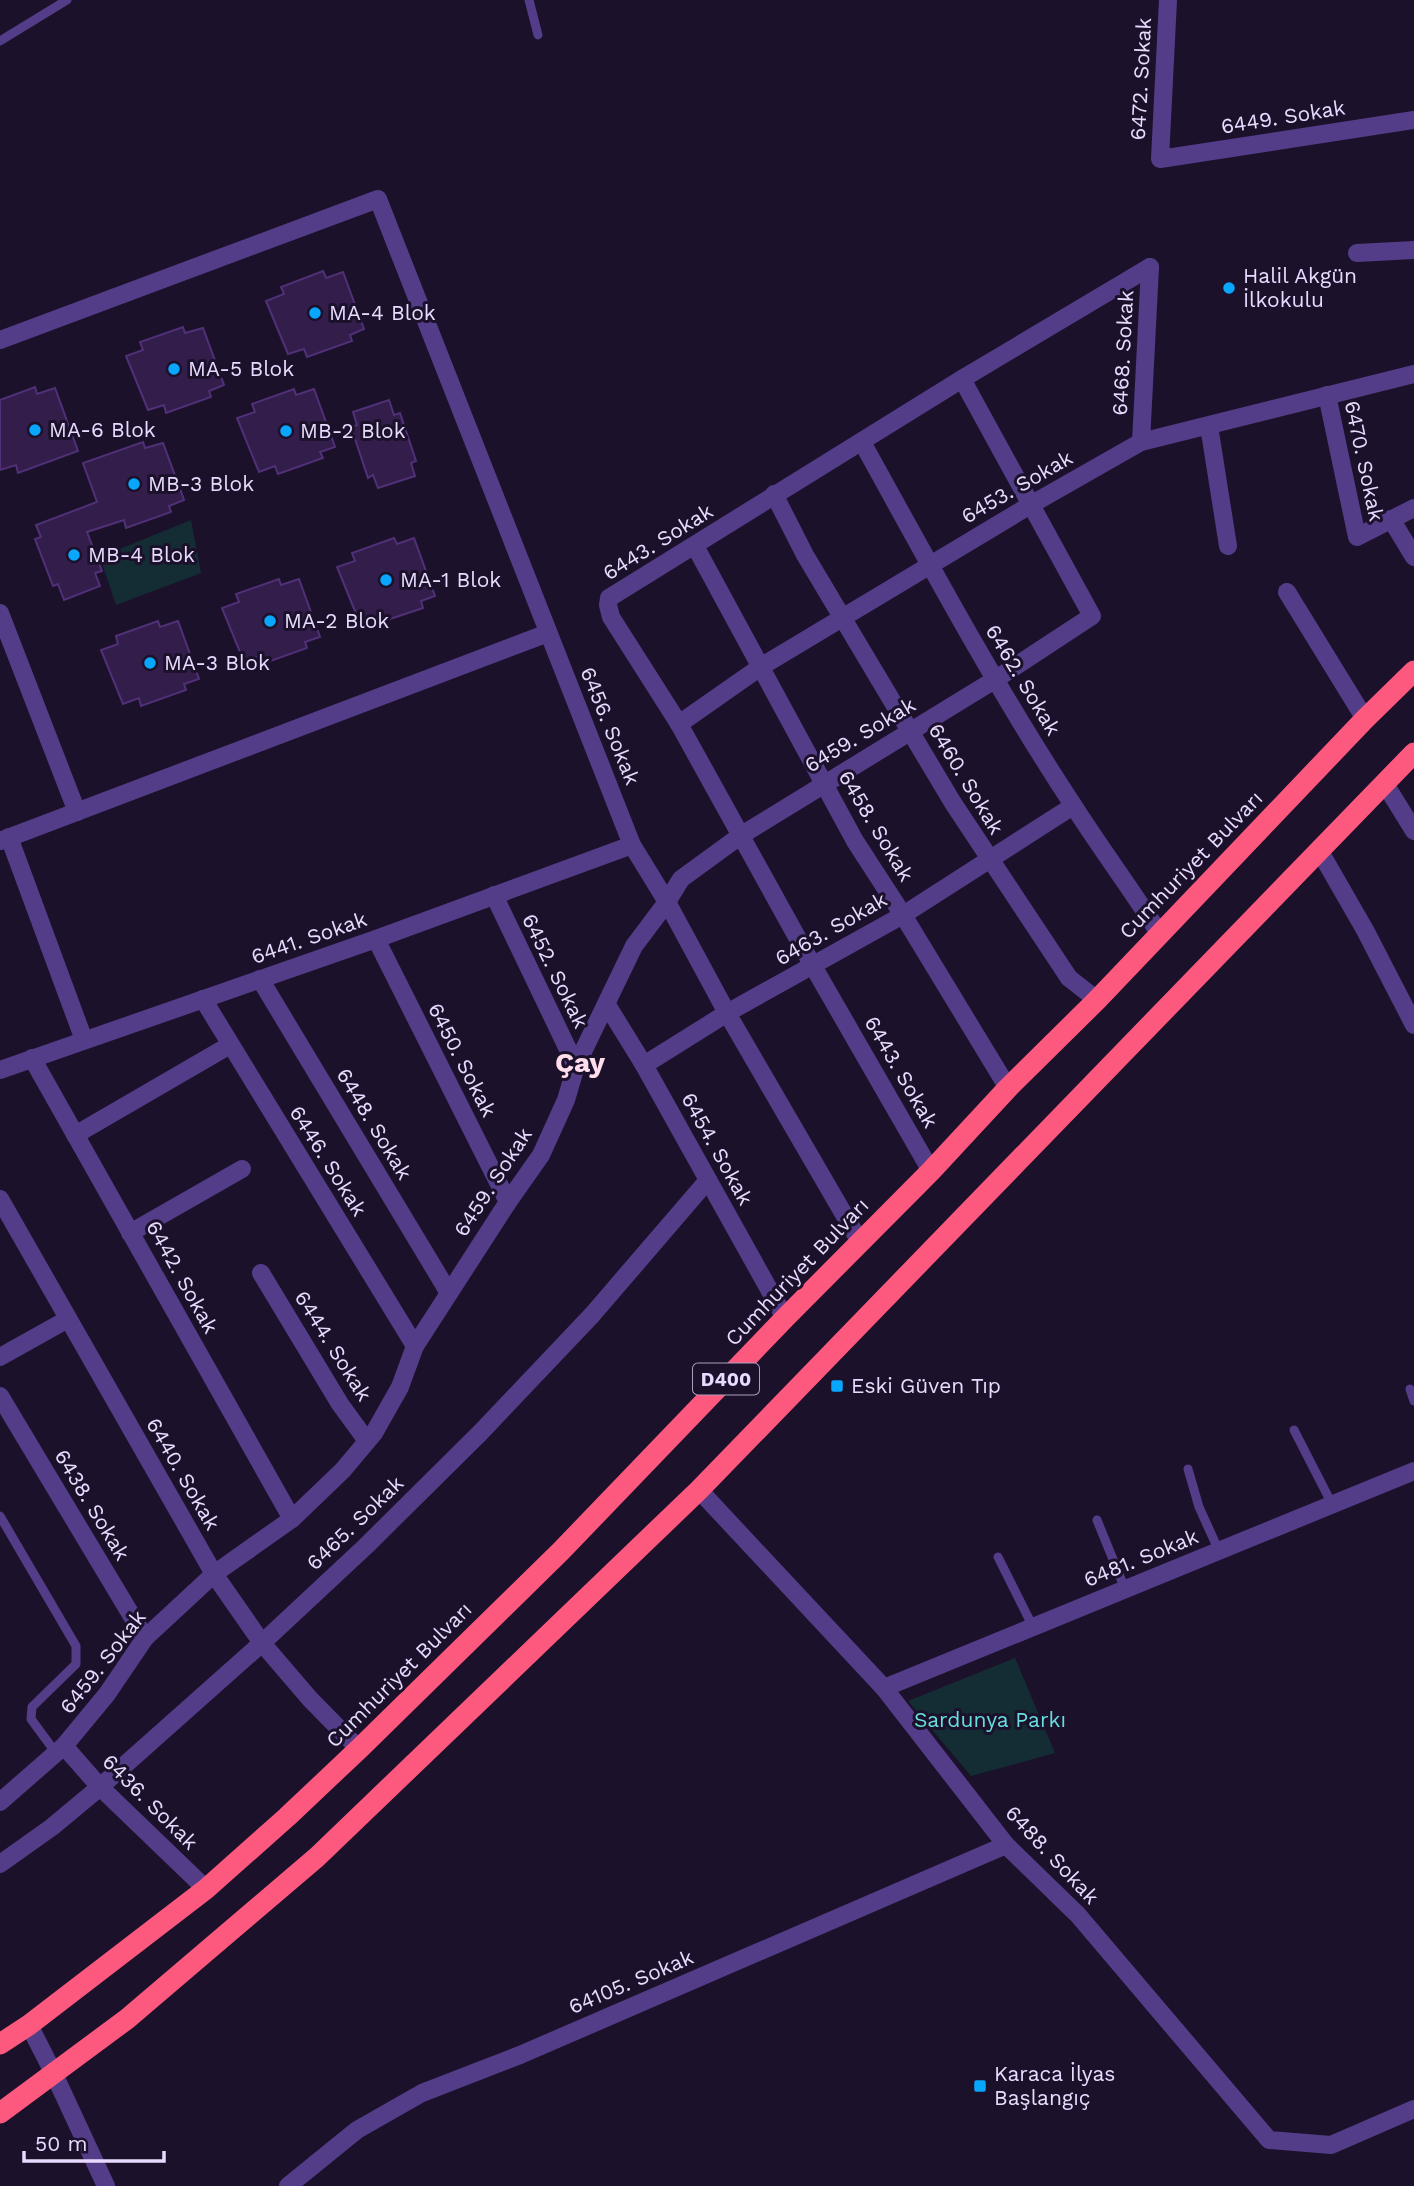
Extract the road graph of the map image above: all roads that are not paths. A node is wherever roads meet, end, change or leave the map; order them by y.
1 (67, 0) edge
2 (529, 0) edge
3 (1168, 0) edge
4 (537, 35) dead end
5 (0, 41) edge
6 (1414, 120) edge
7 (1160, 159) joint
8 (1414, 250) edge
9 (1357, 253) dead end
10 (1150, 267) joint
11 (0, 340) edge
12 (1414, 374) edge
13 (962, 379) junction
14 (1327, 395) junction
15 (1209, 426) junction
16 (862, 442) junction
17 (1141, 442) junction
18 (774, 495) junction
19 (1032, 504) junction
20 (1414, 508) edge
21 (1391, 519) junction
22 (695, 546) junction
23 (1228, 546) dead end
24 (1414, 557) edge
25 (930, 565) junction
26 (1287, 592) dead end
27 (0, 613) edge
28 (842, 617) junction
29 (548, 633) junction
30 (762, 666) junction
31 (1414, 671) edge
32 (996, 679) junction
33 (1365, 719) junction
34 (679, 724) junction
35 (910, 731) junction
36 (1414, 753) edge
37 (824, 783) junction
38 (1385, 784) junction
39 (1073, 806) junction
40 (77, 812) junction
41 (1414, 831) edge
42 (740, 836) junction
43 (4, 839) edge
44 (632, 845) junction
45 (1319, 850) junction
46 (990, 860) junction
47 (494, 895) junction
48 (667, 902) junction
49 (903, 915) junction
50 (1159, 933) junction
51 (376, 939) junction
52 (813, 966) junction
53 (260, 979) junction
54 (203, 999) junction
55 (1097, 1000) junction
56 (607, 1005) junction
57 (727, 1013) junction
58 (1414, 1025) edge
59 (84, 1040) junction
60 (230, 1045) junction
61 (32, 1058) junction
62 (644, 1065) junction
63 (576, 1066) junction
64 (0, 1070) edge
65 (1008, 1088) junction
66 (75, 1135) junction
67 (242, 1169) dead end
68 (932, 1171) junction
69 (708, 1180) junction
70 (0, 1199) edge
71 (508, 1202) junction
72 (130, 1233) junction
73 (859, 1242) junction
74 (261, 1273) dead end
75 (450, 1293) junction
76 (785, 1318) junction
77 (68, 1319) junction
78 (415, 1346) junction
79 (0, 1357) edge
80 (1410, 1389) dead end
81 (0, 1396) edge
82 (1414, 1401) edge
83 (1294, 1430) dead end
84 (367, 1441) junction
85 (1188, 1469) dead end
86 (1414, 1471) edge
87 (699, 1490) junction
88 (1332, 1504) junction
89 (0, 1516) edge
90 (292, 1519) junction
91 (1097, 1520) dead end
92 (1219, 1551) junction
93 (998, 1557) dead end
94 (214, 1574) junction
95 (1125, 1589) junction
96 (1033, 1627) junction
97 (145, 1638) junction
98 (262, 1643) junction
99 (884, 1688) junction
100 (60, 1749) junction
101 (359, 1749) junction
102 (100, 1787) junction
103 (0, 1802) edge
104 (1006, 1845) junction
105 (0, 1864) edge
106 (206, 1889) junction
107 (29, 2025) junction
108 (0, 2044) edge
109 (54, 2074) junction
110 (1414, 2109) edge
111 (0, 2113) edge
112 (106, 2186) edge
113 (288, 2186) edge

1 - 5 lane
2 - 4 lane
3 - 7 street, 6472. Sokak
6 - 7 street, 6449. Sokak
8 - 9 street
10 - 13 street, 6443. Sokak
10 - 17 street, 6468. Sokak
11 - 29 street, 6456. Sokak
12 - 14 street, 6453. Sokak
13 - 16 street, 6443. Sokak
13 - 19 street
14 - 15 street, 6453. Sokak
14 - 21 street, 6470. Sokak
15 - 17 street, 6453. Sokak
15 - 23 street
16 - 18 street, 6443. Sokak
16 - 25 street, 6462. Sokak
17 - 19 street, 6453. Sokak
18 - 22 street, 6443. Sokak
18 - 28 street, 6460. Sokak
19 - 25 street, 6453. Sokak
19 - 32 street, 6459. Sokak
20 - 21 street
21 - 24 street
22 - 30 street, 6458. Sokak
22 - 34 street, 6443. Sokak
25 - 28 street, 6453. Sokak
25 - 32 street, 6462. Sokak
26 - 33 street
27 - 40 street
28 - 30 street, 6453. Sokak
28 - 35 street, 6460. Sokak
29 - 40 street
29 - 44 street, 6456. Sokak
30 - 34 street, 6453. Sokak
30 - 37 street, 6458. Sokak
31 - 33 highway, Cumhuriyet Bulvarı / D400
32 - 35 street, 6459. Sokak
32 - 39 street, 6462. Sokak
33 - 50 highway, Cumhuriyet Bulvarı / D400
34 - 42 street, 6443. Sokak
35 - 37 street, 6459. Sokak
35 - 46 street, 6460. Sokak
36 - 38 highway, D400
37 - 42 street, 6459. Sokak
37 - 49 street, 6458. Sokak
38 - 41 street
38 - 45 highway, D400
39 - 46 street, 6463. Sokak
39 - 50 street, 6462. Sokak
40 - 43 street
42 - 48 street, 6459. Sokak
42 - 52 street, 6443. Sokak
43 - 59 street
44 - 47 street, 6441. Sokak
44 - 48 street, 6456. Sokak
45 - 58 street
45 - 87 highway, D400
46 - 49 street, 6463. Sokak
46 - 55 street, 6460. Sokak
47 - 51 street, 6441. Sokak
47 - 63 street, 6452. Sokak
48 - 56 street, 6459. Sokak
48 - 57 street, 6456. Sokak
49 - 52 street, 6463. Sokak
49 - 65 street, 6458. Sokak
50 - 55 highway, Cumhuriyet Bulvarı / D400
51 - 53 street, 6441. Sokak
51 - 71 street, 6450. Sokak
52 - 57 street, 6463. Sokak
52 - 68 street, 6443. Sokak
53 - 54 street, 6441. Sokak
53 - 75 street, 6448. Sokak
54 - 59 street, 6441. Sokak
54 - 60 street, 6446. Sokak
55 - 65 highway, Cumhuriyet Bulvarı / D400
56 - 62 street, 6454. Sokak
56 - 63 street, 6459. Sokak
57 - 62 street, 6463. Sokak
57 - 73 street, 6456. Sokak
59 - 61 street, 6441. Sokak
60 - 66 street
60 - 78 street, 6446. Sokak
61 - 64 street, 6441. Sokak
61 - 66 street, 6442. Sokak
62 - 69 street, 6454. Sokak
63 - 71 street, 6459. Sokak
65 - 68 highway, Cumhuriyet Bulvarı / D400
66 - 72 street, 6442. Sokak
67 - 72 street
68 - 73 highway, Cumhuriyet Bulvarı / D400
69 - 76 street, 6454. Sokak
69 - 98 street, 6465. Sokak
70 - 77 street, 6440. Sokak
71 - 75 street, 6459. Sokak
72 - 90 street, 6442. Sokak
73 - 76 highway, Cumhuriyet Bulvarı / D400
74 - 84 street, 6444. Sokak
75 - 78 street, 6459. Sokak
76 - 101 highway, Cumhuriyet Bulvarı / D400
77 - 79 street
77 - 94 street, 6440. Sokak
78 - 84 street, 6459. Sokak
80 - 82 lane
81 - 97 street, 6438. Sokak
83 - 88 lane
84 - 90 street, 6459. Sokak
85 - 92 lane
86 - 88 street, 6481. Sokak
87 - 99 street, 6488. Sokak
87 - 109 highway, D400
88 - 92 street, 6481. Sokak
89 - 100 lane
90 - 94 street, 6459. Sokak
91 - 95 lane
92 - 95 street, 6481. Sokak
93 - 96 lane
94 - 97 street, 6459. Sokak
94 - 98 street, 6440. Sokak
95 - 96 street, 6481. Sokak
96 - 99 street, 6481. Sokak
97 - 100 street, 6459. Sokak
98 - 101 street, 6440. Sokak
98 - 102 street, 6465. Sokak
99 - 104 street, 6488. Sokak
100 - 102 street, 6436. Sokak
100 - 103 street, 6459. Sokak
101 - 106 highway, Cumhuriyet Bulvarı / D400
102 - 105 street, 6465. Sokak
102 - 106 street, 6436. Sokak
104 - 110 street, 6488. Sokak
104 - 113 street, 64105. Sokak
106 - 107 highway, Cumhuriyet Bulvarı / D400
107 - 108 highway, Cumhuriyet Bulvarı / D400
107 - 109 street
109 - 111 highway, D400
109 - 112 street

